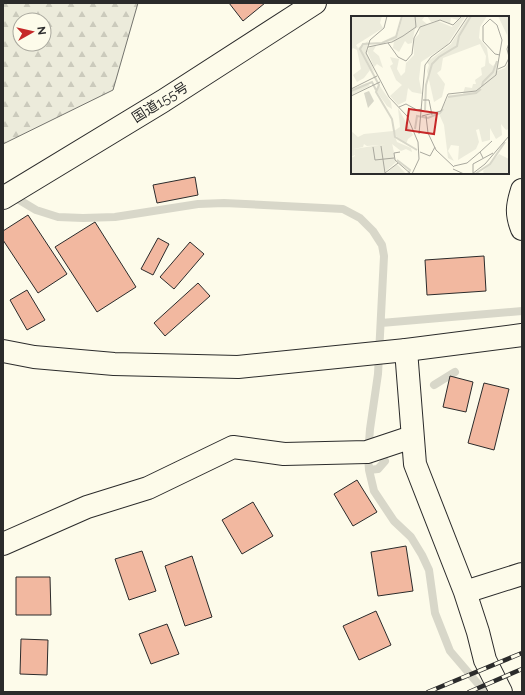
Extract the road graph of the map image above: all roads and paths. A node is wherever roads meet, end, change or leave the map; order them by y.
1 (315, 3) edge
2 (522, 190) edge
3 (3, 198) edge
4 (522, 229) edge
5 (522, 335) edge
6 (406, 350) junction
7 (3, 351) edge
8 (412, 437) junction
9 (3, 544) edge
10 (522, 574) edge
11 (465, 592) junction
12 (501, 692) edge

1 - 3 main road, 国道155号
2 - 4 main road
5 - 6 main road
6 - 7 main road
6 - 8 main road
8 - 9 main road
8 - 11 main road
10 - 11 main road
11 - 12 main road

